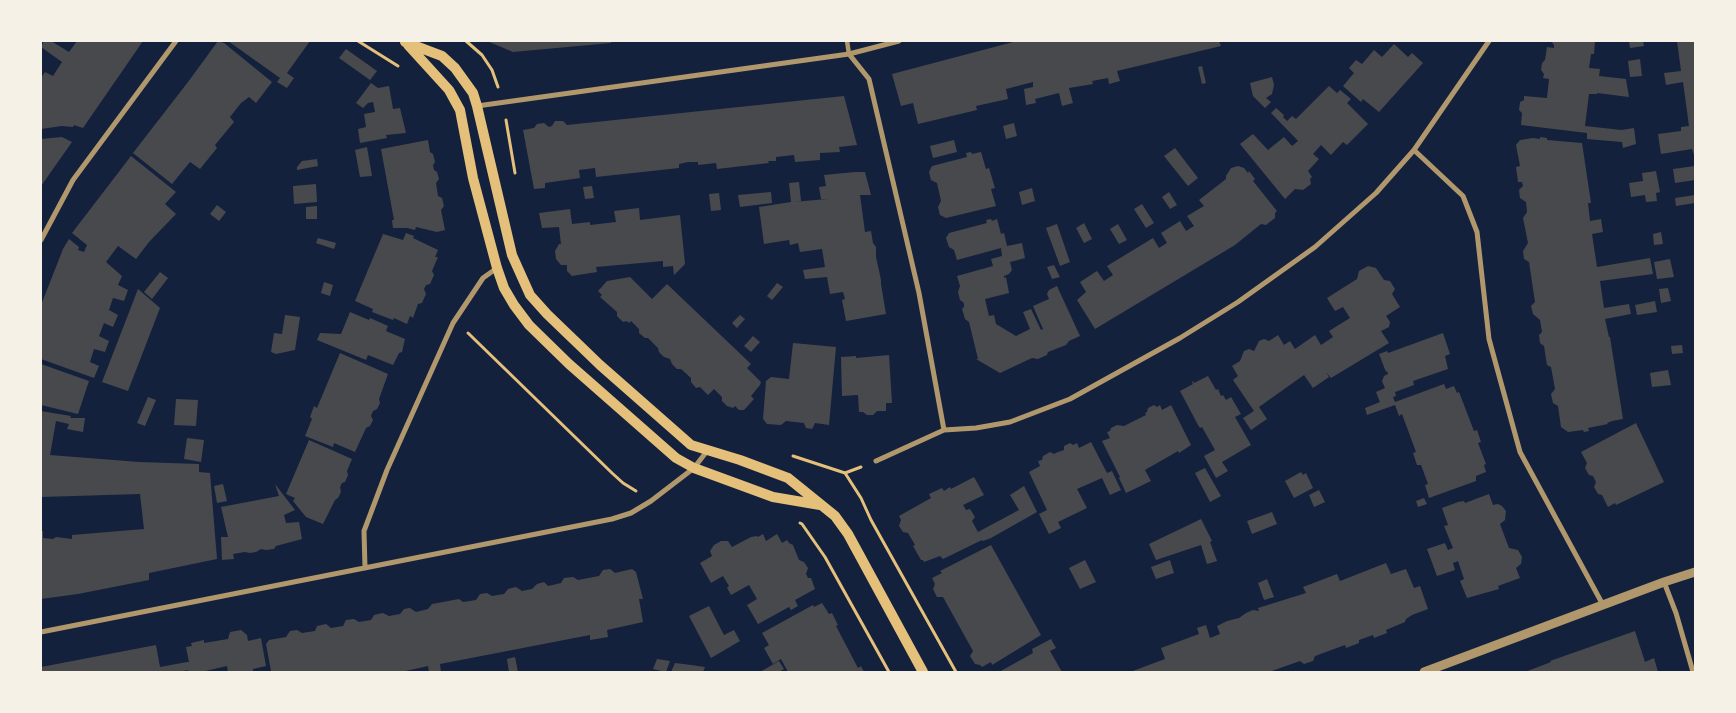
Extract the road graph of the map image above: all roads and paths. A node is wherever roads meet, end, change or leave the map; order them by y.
1 (176, 41) edge
2 (466, 41) edge
3 (847, 41) edge
4 (899, 41) edge
5 (1489, 41) edge
6 (405, 42) edge
7 (849, 54) junction
8 (503, 103) junction
9 (477, 106) junction
10 (1414, 150) junction
11 (517, 181) dead end
12 (41, 240) edge
13 (497, 268) junction
14 (452, 323) junction
15 (944, 430) junction
16 (707, 450) junction
17 (876, 461) dead end
18 (694, 468) junction
19 (845, 473) dead end
20 (651, 501) junction
21 (821, 505) junction
22 (365, 568) junction
23 (1695, 572) edge
24 (1664, 582) junction
25 (1603, 605) junction
26 (41, 632) edge
27 (923, 672) edge
28 (956, 672) edge
29 (1424, 672) edge
30 (1693, 672) edge

1 - 12 street
2 - 8 path
3 - 7 street
4 - 7 street
5 - 10 street
6 - 9 main road
6 - 13 main road
7 - 8 street
7 - 15 street
8 - 9 street
8 - 11 path
9 - 16 main road
10 - 15 street
10 - 25 street
13 - 14 street
13 - 18 main road
14 - 20 path
14 - 22 street
15 - 17 street
16 - 18 street
16 - 21 main road
18 - 20 street
18 - 21 main road
19 - 28 path
20 - 22 street
21 - 27 main road
22 - 26 street
23 - 24 street
24 - 25 street
24 - 30 street
25 - 29 street

